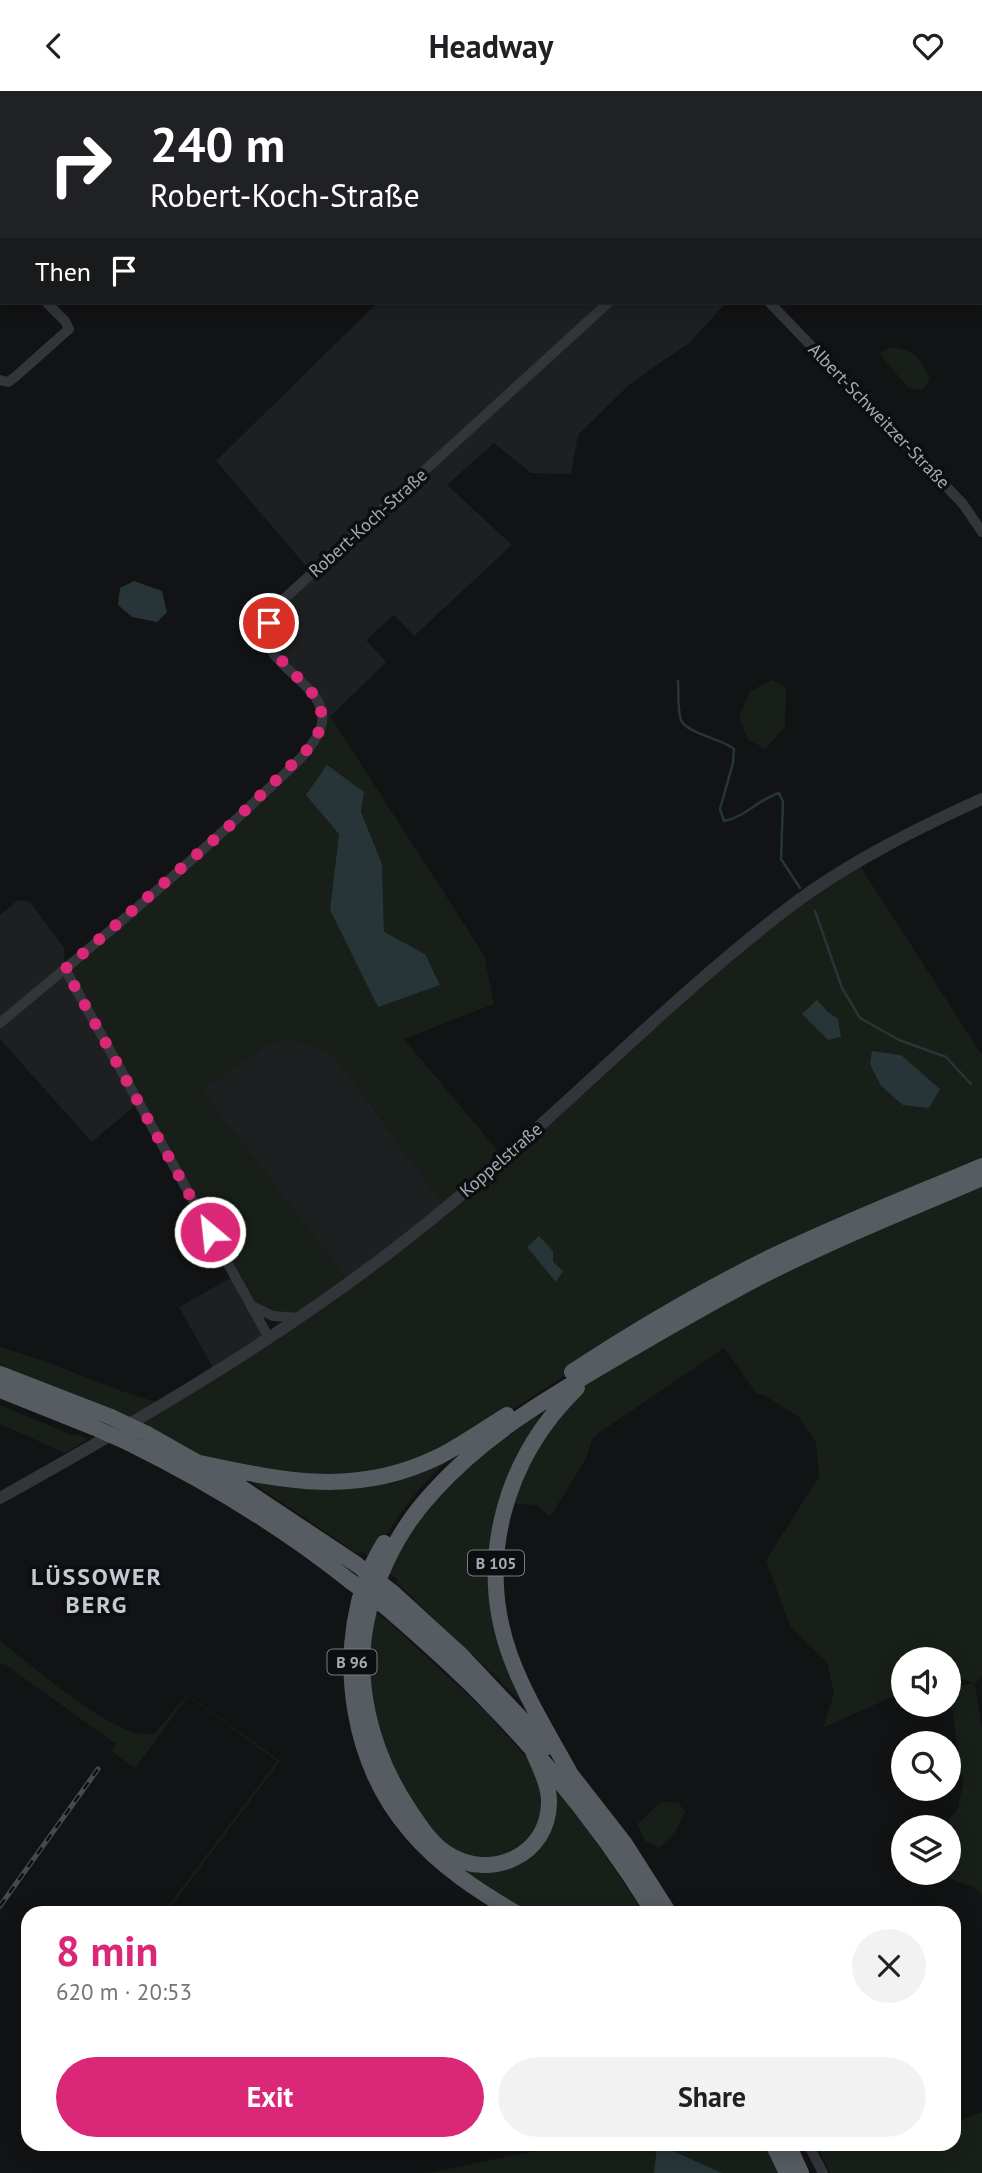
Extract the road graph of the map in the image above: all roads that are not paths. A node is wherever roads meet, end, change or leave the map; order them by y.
1 (49, 305) edge
2 (606, 305) edge
3 (772, 305) edge
4 (0, 380) edge
5 (982, 532) edge
6 (982, 799) edge
7 (65, 969) junction
8 (0, 1023) edge
9 (982, 1166) edge
10 (982, 1178) edge
11 (250, 1306) junction
12 (299, 1318) junction
13 (269, 1338) junction
14 (596, 1369) junction
15 (0, 1374) edge
16 (0, 1390) edge
17 (518, 1408) junction
18 (200, 1463) junction
19 (0, 1498) edge
20 (390, 1600) junction
21 (532, 1749) junction
22 (570, 1773) junction
23 (505, 1906) edge
24 (648, 1906) edge
25 (665, 1906) edge
26 (776, 2151) edge
27 (791, 2151) edge
28 (812, 2151) edge
29 (787, 2173) edge
30 (801, 2173) edge
31 (823, 2173) edge

1 - 4 street
2 - 7 street, Robert-Koch-Straße
3 - 5 street, Albert-Schweitzer-Straße
6 - 12 street, Koppelstraße
7 - 8 street, Robert-Koch-Straße
7 - 11 street
9 - 17 highway
10 - 14 highway, B 105
11 - 12 street
11 - 13 street
12 - 13 street, Koppelstraße
13 - 19 street, Koppelstraße
14 - 21 highway, B 96
14 - 22 highway, B 105
15 - 18 highway, B 96, bridge
16 - 20 highway, B 96, bridge
17 - 18 highway, B 96
17 - 23 highway, B 96
18 - 20 highway, B 96, bridge
20 - 21 highway, B 96
20 - 22 highway, B 96
21 - 24 highway, B 96
22 - 25 highway, B 96
26 - 29 highway
27 - 30 highway
28 - 31 street

